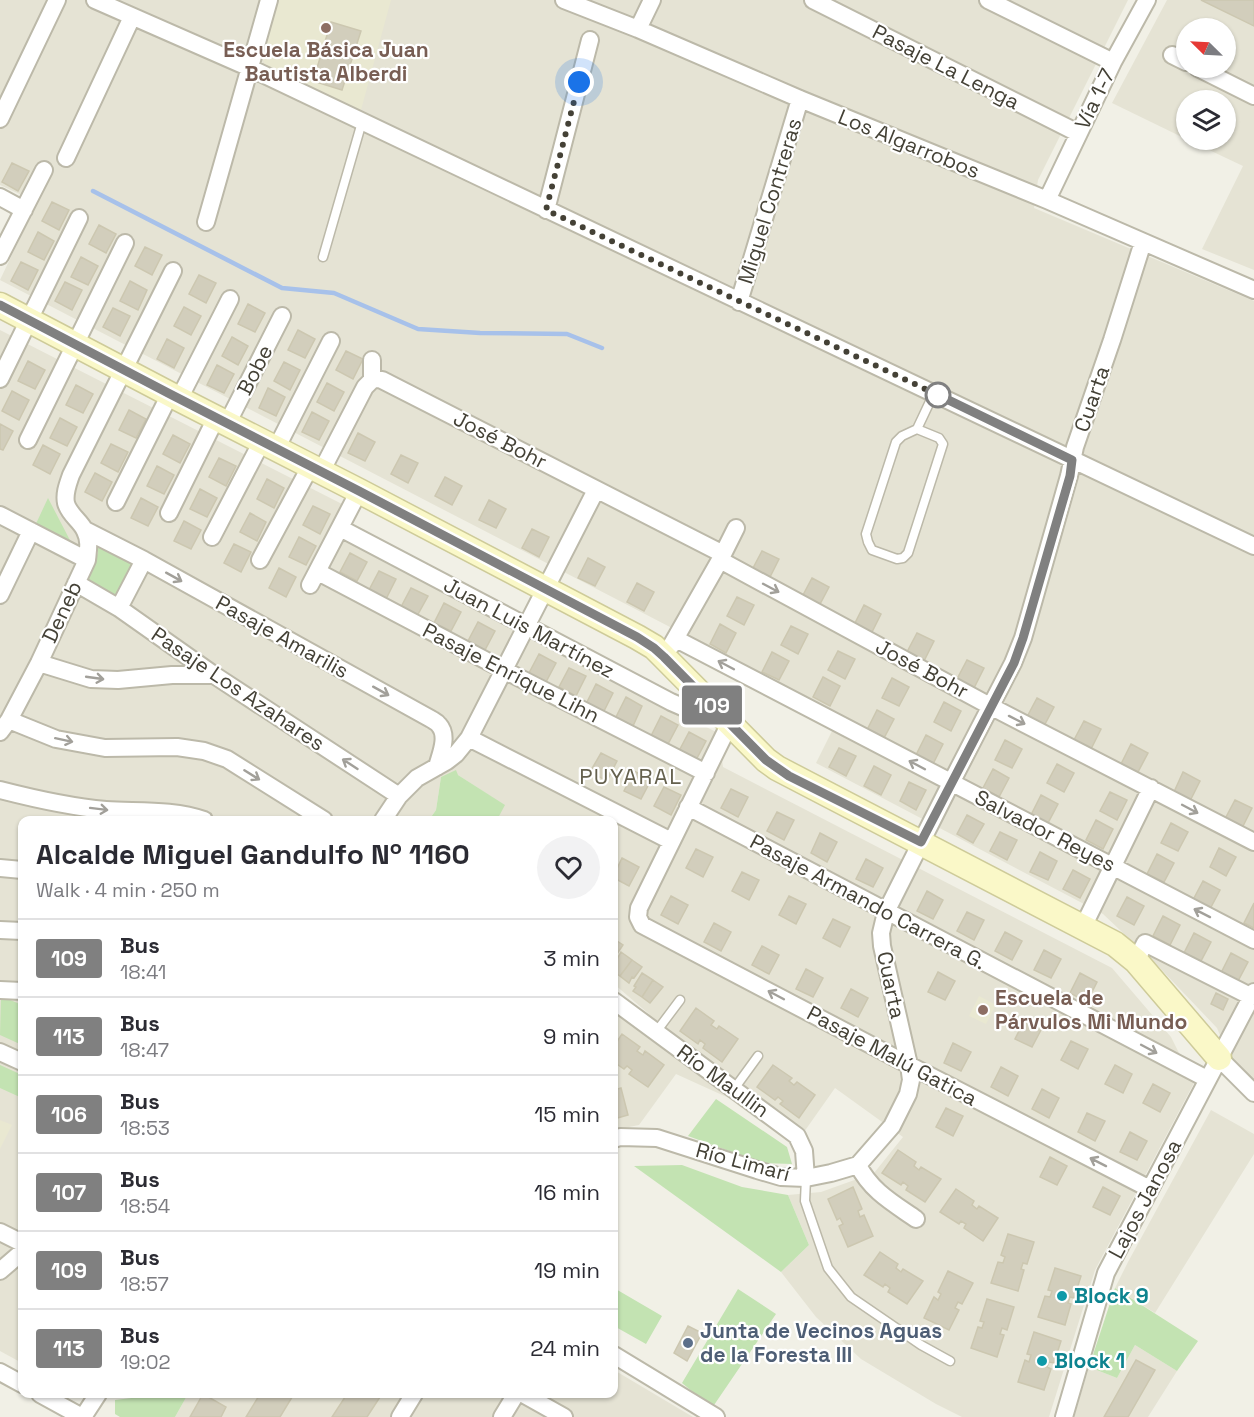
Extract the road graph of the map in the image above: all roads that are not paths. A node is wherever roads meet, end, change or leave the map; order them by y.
1 (57, 0) edge
2 (96, 0) edge
3 (269, 0) edge
4 (564, 0) edge
5 (652, 0) edge
6 (813, 0) edge
7 (988, 0) edge
8 (1147, 0) edge
9 (132, 17) junction
10 (638, 29) junction
11 (590, 40) dead end
12 (1113, 62) junction
13 (250, 68) junction
14 (1218, 78) edge
15 (1254, 96) edge
16 (800, 99) junction
17 (0, 118) edge
18 (362, 122) junction
19 (1078, 133) junction
20 (66, 158) dead end
21 (44, 170) dead end
22 (0, 197) edge
23 (1047, 200) junction
24 (24, 210) junction
25 (546, 210) junction
26 (79, 218) dead end
27 (206, 222) dead end
28 (1143, 242) junction
29 (125, 243) dead end
30 (0, 256) edge
31 (323, 257) dead end
32 (173, 271) dead end
33 (1254, 290) edge
34 (230, 299) dead end
35 (740, 302) junction
36 (0, 305) edge
37 (282, 316) dead end
38 (29, 319) junction
39 (331, 341) dead end
40 (76, 345) junction
41 (372, 360) dead end
42 (124, 370) junction
43 (0, 379) edge
44 (372, 380) junction
45 (934, 393) junction
46 (175, 397) junction
47 (222, 421) junction
48 (917, 429) junction
49 (28, 440) dead end
50 (269, 445) junction
51 (1072, 460) junction
52 (315, 469) junction
53 (596, 490) junction
54 (359, 491) junction
55 (116, 502) dead end
56 (169, 513) dead end
57 (0, 514) edge
58 (340, 528) junction
59 (736, 528) dead end
60 (85, 530) junction
61 (31, 531) junction
62 (212, 537) dead end
63 (1254, 546) edge
64 (721, 557) junction
65 (87, 560) junction
66 (144, 560) junction
67 (260, 560) dead end
68 (76, 584) junction
69 (546, 588) junction
70 (0, 595) edge
71 (119, 608) junction
72 (526, 627) junction
73 (670, 648) junction
74 (39, 663) junction
75 (504, 670) junction
76 (214, 675) junction
77 (990, 706) junction
78 (726, 719) junction
79 (5, 726) edge
80 (469, 738) junction
81 (436, 767) junction
82 (705, 773) junction
83 (951, 783) junction
84 (1151, 788) junction
85 (0, 790) edge
86 (399, 796) junction
87 (688, 807) junction
88 (187, 816) edge
89 (318, 816) edge
90 (386, 816) edge
91 (671, 841) junction
92 (921, 842) junction
93 (1254, 842) edge
94 (1113, 866) junction
95 (0, 868) edge
96 (18, 870) edge
97 (886, 912) junction
98 (1083, 927) junction
99 (0, 930) edge
100 (18, 931) edge
101 (1254, 940) edge
102 (1136, 961) junction
103 (0, 990) edge
104 (18, 991) edge
105 (1253, 994) edge
106 (680, 1000) dead end
107 (618, 1008) edge
108 (656, 1032) junction
109 (0, 1052) edge
110 (758, 1056) dead end
111 (1219, 1058) junction
112 (18, 1060) edge
113 (909, 1065) junction
114 (1207, 1079) junction
115 (734, 1089) junction
116 (1254, 1093) edge
117 (618, 1138) edge
118 (858, 1165) junction
119 (806, 1178) junction
120 (1150, 1189) junction
121 (916, 1219) dead end
122 (0, 1232) edge
123 (18, 1241) edge
124 (18, 1255) edge
125 (0, 1271) edge
126 (618, 1357) edge
127 (950, 1360) dead end
128 (0, 1372) edge
129 (18, 1382) edge
130 (47, 1398) edge
131 (95, 1398) edge
132 (412, 1398) edge
133 (514, 1398) edge
134 (530, 1398) edge
135 (82, 1417) edge
136 (400, 1417) edge
137 (502, 1417) edge
138 (564, 1417) edge
139 (716, 1417) edge
140 (1064, 1417) edge

1 - 17 street
2 - 9 street
3 - 13 street
4 - 10 street, Los Algarrobos
5 - 10 street
6 - 19 street, Pasaje La Lenga
7 - 12 street
8 - 12 street, Vía 1-7
9 - 13 street
9 - 20 street
10 - 16 street, Los Algarrobos
11 - 25 street
12 - 19 street, Vía 1-7
13 - 18 street
13 - 27 street
14 - 15 street
16 - 23 street, Los Algarrobos
16 - 35 street, Miguel Contreras
18 - 25 street
18 - 31 lane
19 - 23 street, Vía 1-7
21 - 24 street
22 - 24 street
23 - 28 street, Los Algarrobos
24 - 30 street
25 - 35 street
26 - 38 street
28 - 33 street, Los Algarrobos
28 - 51 street, Cuarta
29 - 40 street
32 - 42 street
34 - 46 street
35 - 45 street
36 - 38 street
37 - 47 street, Bobe
38 - 40 street
38 - 43 street
39 - 50 street
40 - 42 street
40 - 49 street
41 - 44 street
42 - 46 street
42 - 60 street
44 - 52 street
44 - 53 street, José Bohr
45 - 48 lane
45 - 51 street
46 - 47 street
46 - 55 street
47 - 50 street
47 - 56 street, Bobe
48 - 48 lane
50 - 52 street
50 - 62 street
51 - 63 street
51 - 77 street, Cuarta
52 - 54 street
52 - 67 street
53 - 64 street, José Bohr
53 - 69 street
54 - 58 street
54 - 69 street
57 - 61 street
58 - 72 street, Juan Luis Martínez
58 - 75 street, Pasaje Enrique Lihn
59 - 64 street
60 - 65 street, Deneb
60 - 66 street, Pasaje Amarilis
61 - 65 street
61 - 70 street
64 - 73 street
64 -> 77 street, José Bohr
65 - 68 street, Deneb
66 - 71 street
66 -> 81 street, Pasaje Amarilis
68 - 71 street, Pasaje Los Azahares
68 - 74 street, Deneb
69 - 72 street
69 - 73 street
71 - 76 street, Pasaje Los Azahares
72 - 75 street
72 - 78 street, Juan Luis Martínez
73 - 78 street
83 -> 73 street, Salvador Reyes
74 -> 76 street
74 - 79 street, Deneb
75 - 80 street
75 - 82 street, Pasaje Enrique Lihn
86 -> 76 street, Pasaje Los Azahares
77 - 83 street, Cuarta
77 -> 84 street, José Bohr
78 - 82 street
78 - 92 street
79 -> 89 street
80 - 81 street
80 - 91 street
81 - 86 street
82 - 87 street
83 - 92 street, Cuarta
83 - 94 street, Salvador Reyes
84 -> 93 street, José Bohr
84 - 94 street
85 -> 88 street
86 - 90 street
87 - 91 street
87 - 97 street, Pasaje Armando Carrera G.
113 -> 91 street, Pasaje Malú Gatica
92 - 97 street, Cuarta
92 - 98 street
94 - 98 street
101 -> 94 street, Salvador Reyes
95 - 96 street
97 - 113 street, Cuarta
97 -> 114 street, Pasaje Armando Carrera G.
98 - 102 street
99 - 100 street
102 - 105 street
102 - 111 street
103 - 104 street
105 - 111 street, Lajos Janosa
106 - 108 lane
107 - 108 street, Río Maullin
108 - 115 street, Río Maullin
109 - 112 street
110 - 115 lane
111 - 114 street, Lajos Janosa
111 - 116 street
113 - 118 street, Cuarta
120 -> 113 street, Pasaje Malú Gatica
114 - 120 street, Lajos Janosa
115 - 119 street, Río Maullin
117 - 119 street, Río Limarí
118 - 119 street, Río Limarí
118 - 121 street
119 - 127 lane
120 - 140 street, Lajos Janosa
122 - 123 street
124 - 125 street
126 - 139 street
128 - 129 street
130 - 135 street
131 - 135 street
132 - 136 street
133 - 137 street
134 - 138 street

